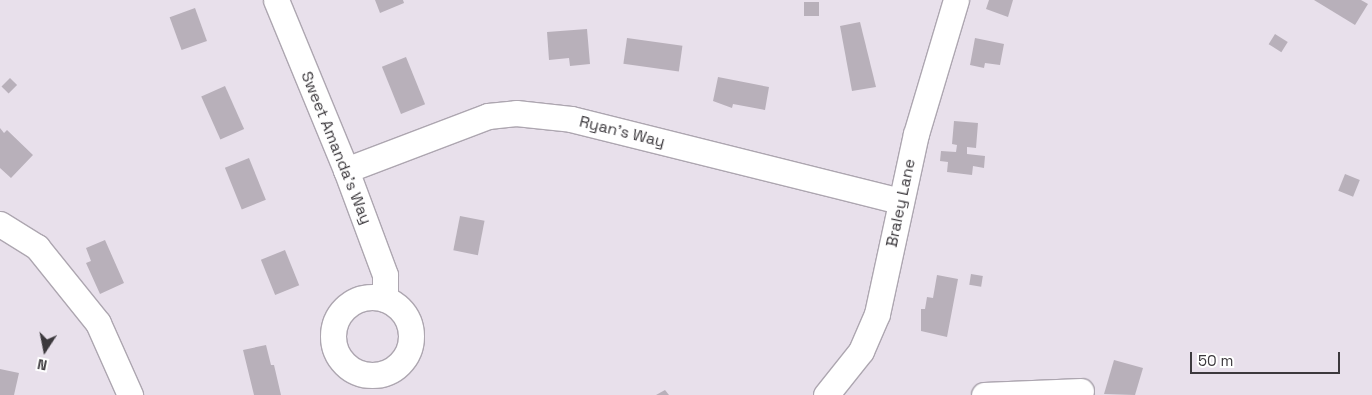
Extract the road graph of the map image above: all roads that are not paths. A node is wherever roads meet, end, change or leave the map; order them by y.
1 (276, 0) edge
2 (956, 0) edge
3 (346, 170) junction
4 (901, 201) junction
5 (0, 224) edge
6 (385, 299) dead end
7 (1081, 391) dead end
8 (130, 395) edge
9 (826, 395) edge
10 (984, 395) edge

1 - 3 street, Sweet Amanda's Way
2 - 4 street, Braley Lane
3 - 4 street, Ryan's Way
3 - 6 street, Sweet Amanda's Way
4 - 9 street, Braley Lane
5 - 8 street
7 - 10 street

